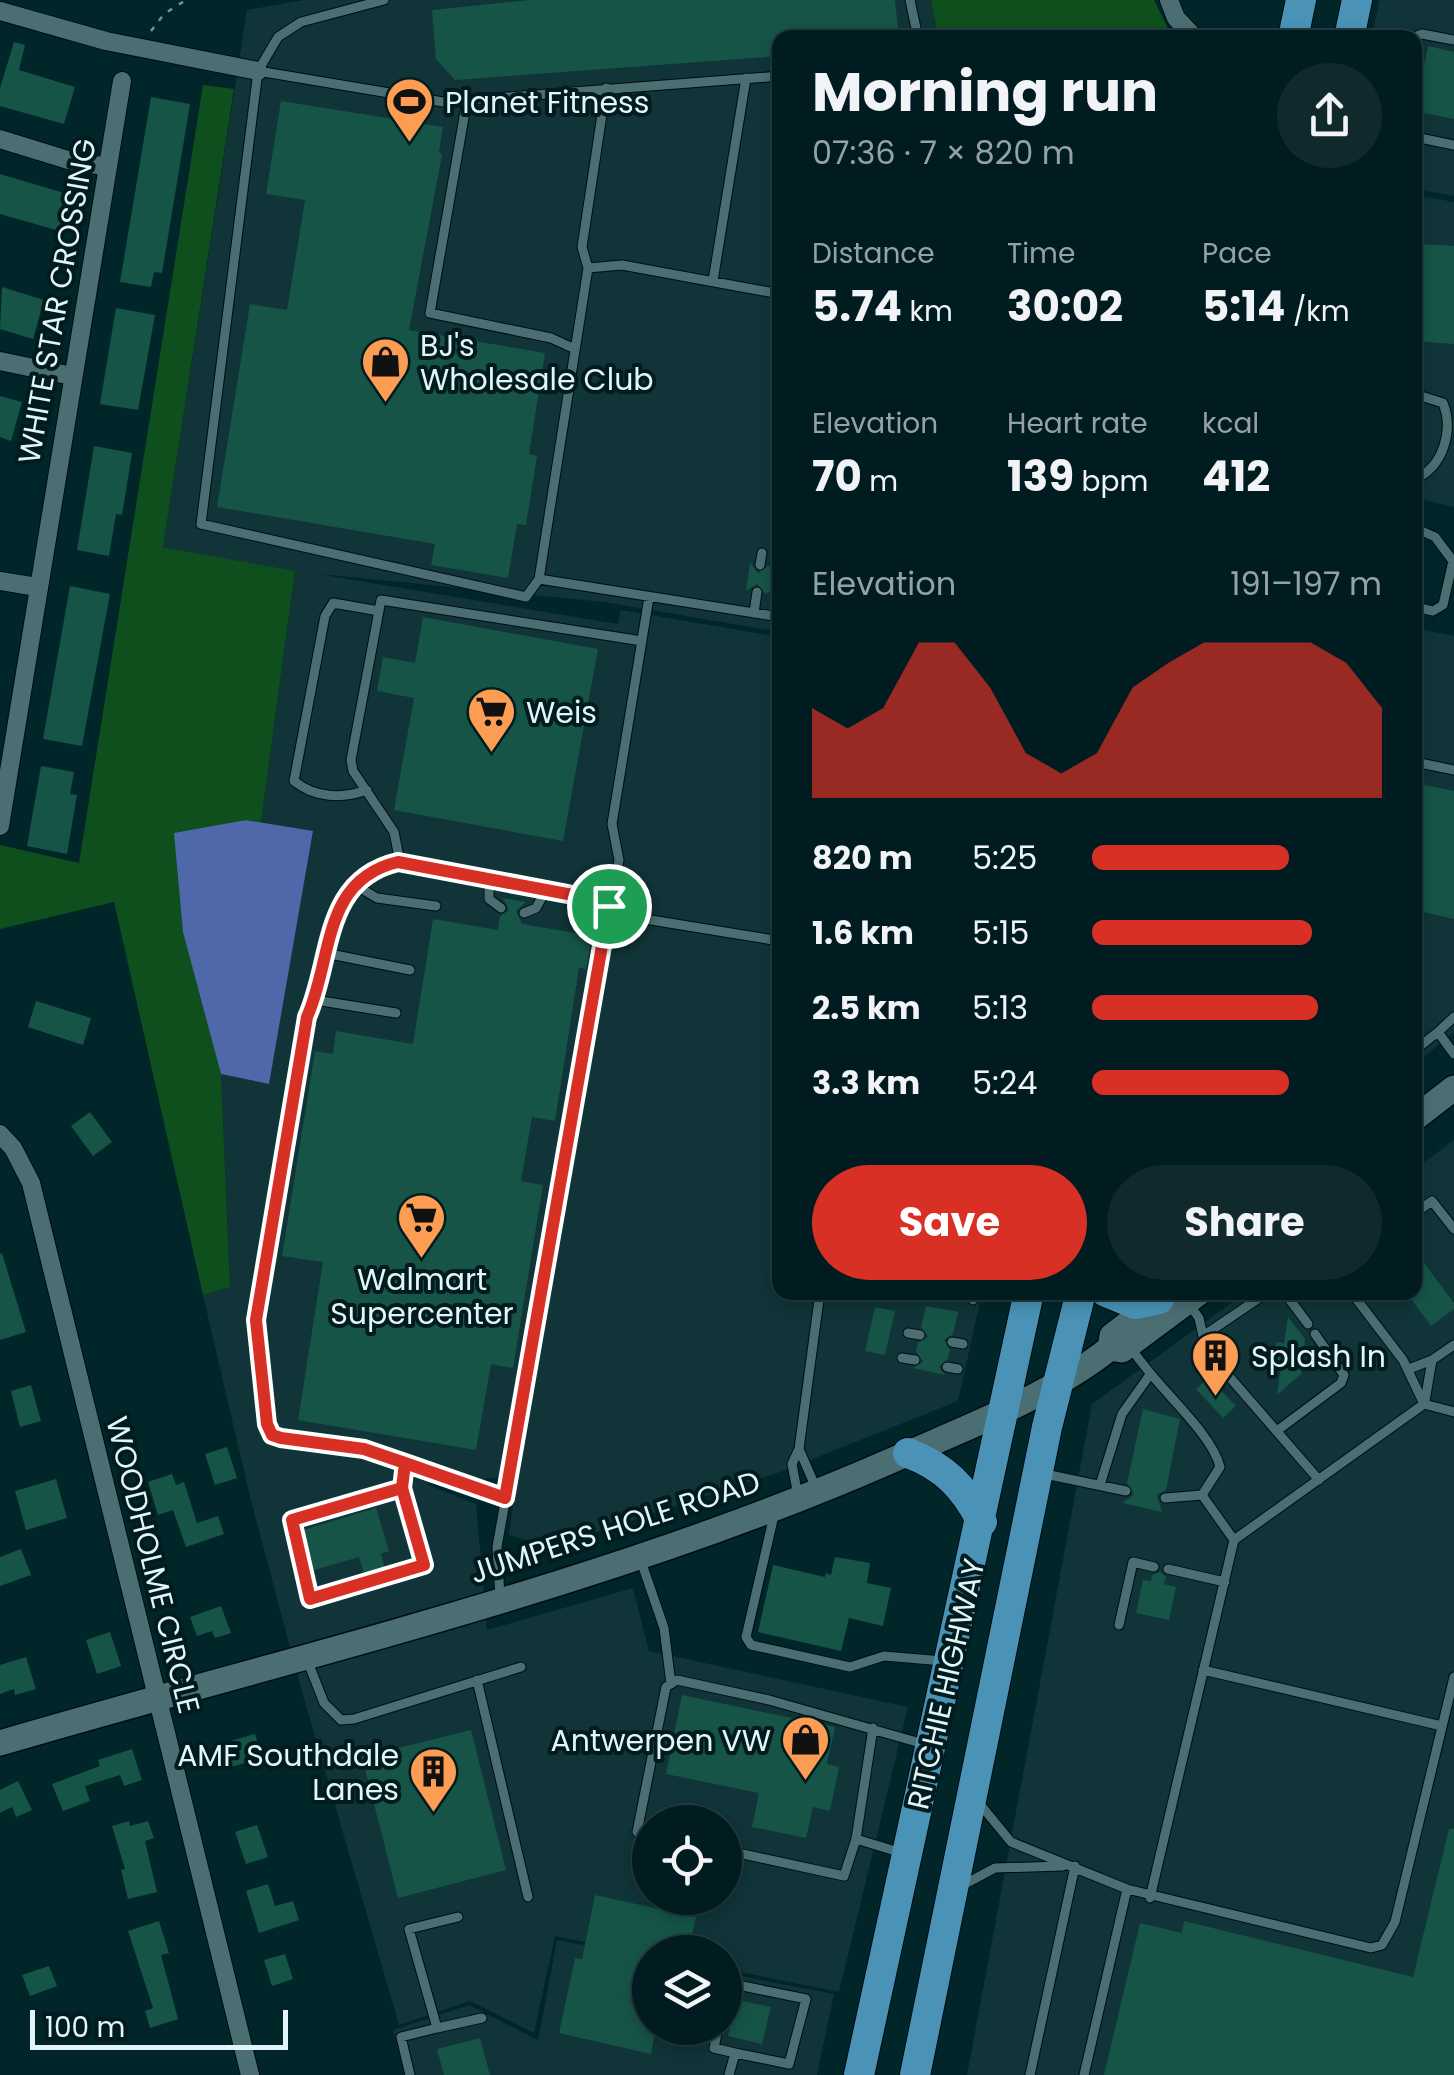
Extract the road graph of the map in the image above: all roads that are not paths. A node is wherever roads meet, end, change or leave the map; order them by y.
1 (384, 0) edge
2 (910, 0) edge
3 (1169, 0) edge
4 (1301, 0) edge
5 (1357, 0) edge
6 (0, 10) edge
7 (916, 30) edge
8 (1187, 30) edge
9 (1295, 30) edge
10 (1351, 30) edge
11 (1422, 34) edge
12 (1454, 40) edge
13 (258, 70) junction
14 (772, 76) edge
15 (746, 78) junction
16 (122, 81) dead end
17 (606, 88) junction
18 (467, 100) junction
19 (1422, 139) edge
20 (0, 140) edge
21 (1454, 146) edge
22 (108, 166) junction
23 (588, 268) junction
24 (713, 281) junction
25 (772, 292) edge
26 (575, 349) junction
27 (0, 361) edge
28 (72, 376) junction
29 (1422, 396) edge
30 (1422, 476) edge
31 (1422, 532) edge
32 (539, 579) junction
33 (0, 582) edge
34 (37, 587) junction
35 (756, 592) dead end
36 (649, 596) junction
37 (1422, 608) edge
38 (379, 611) junction
39 (754, 613) junction
40 (772, 616) edge
41 (642, 641) junction
42 (1422, 763) edge
43 (1454, 770) edge
44 (367, 790) junction
45 (2, 799) edge
46 (0, 826) edge
47 (400, 862) junction
48 (489, 880) junction
49 (355, 884) junction
50 (546, 890) junction
51 (436, 906) dead end
52 (609, 906) junction
53 (501, 908) dead end
54 (524, 913) dead end
55 (772, 940) edge
56 (325, 953) junction
57 (410, 970) dead end
58 (315, 1000) junction
59 (396, 1014) dead end
60 (1454, 1017) edge
61 (1438, 1032) junction
62 (1422, 1045) edge
63 (1454, 1054) edge
64 (1454, 1088) edge
65 (1422, 1113) edge
66 (0, 1134) edge
67 (1422, 1209) edge
68 (1454, 1229) edge
69 (819, 1300) edge
70 (1027, 1300) edge
71 (1079, 1300) edge
72 (1125, 1300) edge
73 (1156, 1300) edge
74 (1172, 1300) edge
75 (1183, 1300) edge
76 (1256, 1300) edge
77 (1290, 1300) edge
78 (1356, 1300) edge
79 (1308, 1324) dead end
80 (908, 1333) dead end
81 (1315, 1334) dead end
82 (920, 1335) dead end
83 (1203, 1336) junction
84 (952, 1342) dead end
85 (964, 1344) dead end
86 (1454, 1345) edge
87 (1120, 1346) junction
88 (902, 1358) dead end
89 (914, 1360) dead end
90 (1432, 1360) junction
91 (1409, 1369) junction
92 (1148, 1376) junction
93 (1058, 1380) junction
94 (1424, 1404) junction
95 (1007, 1409) junction
96 (1454, 1412) edge
97 (1278, 1430) junction
98 (800, 1449) junction
99 (908, 1453) junction
100 (405, 1463) junction
101 (1038, 1473) junction
102 (1319, 1480) junction
103 (1100, 1485) junction
104 (402, 1488) junction
105 (1126, 1490) dead end
106 (1202, 1495) junction
107 (505, 1498) junction
108 (1164, 1498) dead end
109 (797, 1501) junction
110 (982, 1522) junction
111 (1234, 1540) junction
112 (641, 1558) junction
113 (1154, 1567) dead end
114 (1168, 1569) dead end
115 (1224, 1582) junction
116 (500, 1599) junction
117 (1119, 1625) dead end
118 (306, 1655) junction
119 (950, 1662) junction
120 (521, 1667) dead end
121 (1203, 1670) junction
122 (1454, 1677) edge
123 (477, 1680) junction
124 (671, 1684) junction
125 (158, 1697) junction
126 (1442, 1726) junction
127 (874, 1728) junction
128 (0, 1743) edge
129 (932, 1746) junction
130 (972, 1795) junction
131 (642, 1805) edge
132 (856, 1840) junction
133 (742, 1854) edge
134 (908, 1855) junction
135 (1075, 1866) junction
136 (1128, 1889) junction
137 (954, 1890) junction
138 (528, 1897) dead end
139 (1150, 1898) junction
140 (458, 1917) dead end
141 (742, 1986) edge
142 (482, 2018) dead end
143 (437, 2028) junction
144 (715, 2045) edge
145 (735, 2053) junction
146 (250, 2075) edge
147 (410, 2075) edge
148 (729, 2075) edge
149 (858, 2075) edge
150 (915, 2075) edge
151 (1030, 2075) edge
152 (1084, 2075) edge

1 - 13 lane
2 - 7 lane
3 - 8 street
4 - 9 main road
5 - 10 main road
6 - 13 street
11 - 12 lane
13 - 18 lane
13 - 32 lane
14 - 15 lane
15 - 17 lane
15 - 24 lane
16 - 22 street, WHITE STAR CROSSING
17 - 18 lane
17 - 23 lane
18 - 26 lane
19 - 21 lane
20 - 22 street
22 - 28 street, WHITE STAR CROSSING
23 - 24 lane
23 - 26 lane
24 - 25 lane
26 - 32 lane
27 - 28 street
28 - 34 street, WHITE STAR CROSSING
29 - 30 lane
31 - 37 lane
32 - 36 lane
33 - 34 street
34 - 45 street, WHITE STAR CROSSING
35 - 39 lane
36 - 39 lane
36 - 41 lane
38 - 41 lane
38 - 44 lane
38 - 44 lane
39 - 40 lane
41 - 52 lane
42 - 43 lane
44 - 47 lane
45 - 46 street, WHITE STAR CROSSING
47 - 48 lane
47 - 49 lane
48 - 50 lane
48 - 53 lane
49 - 51 lane
49 - 56 lane
50 - 52 lane
50 - 54 lane
52 - 55 lane
52 - 107 lane
56 - 57 lane
56 - 58 lane
58 - 59 lane
58 - 100 lane
60 - 61 lane
61 - 62 lane
61 - 63 lane
64 - 65 main road
66 - 125 street, WOODHOLME CIRCLE
67 - 68 lane
69 - 98 lane
70 - 95 main road, RITCHIE HIGHWAY
71 - 93 main road, RITCHIE HIGHWAY
72 - 73 main road
74 - 87 main road, JUMPERS HOLE ROAD
75 - 83 lane
76 - 83 lane
77 - 79 lane
78 - 91 lane
80 - 82 lane
81 - 97 lane
83 - 97 lane
84 - 85 lane
86 - 90 lane
87 - 92 lane
87 - 93 main road, JUMPERS HOLE ROAD
88 - 89 lane
90 - 91 lane
90 - 94 lane
91 - 94 lane
92 - 103 lane
92 - 106 lane
93 - 95 main road, JUMPERS HOLE ROAD
93 - 101 main road, RITCHIE HIGHWAY
94 - 96 lane
94 - 102 lane
95 - 99 main road, JUMPERS HOLE ROAD
95 - 110 main road, RITCHIE HIGHWAY
97 - 102 lane
98 - 109 lane
98 - 109 lane
99 - 109 main road, JUMPERS HOLE ROAD
99 - 110 main road
100 - 104 lane
100 - 107 lane
101 - 103 lane
101 - 130 main road, RITCHIE HIGHWAY
102 - 111 lane
103 - 105 lane
104 - 104 lane
106 - 108 lane
106 - 111 lane
107 - 116 lane
109 - 112 main road, JUMPERS HOLE ROAD
109 - 119 lane
110 - 119 main road, RITCHIE HIGHWAY
111 - 115 lane
112 - 116 main road, JUMPERS HOLE ROAD
112 - 124 lane
113 - 117 lane
114 - 115 lane
115 - 121 lane
116 - 118 main road, JUMPERS HOLE ROAD
118 - 123 lane
118 - 125 main road, JUMPERS HOLE ROAD
119 - 129 main road, RITCHIE HIGHWAY
120 - 123 lane
121 - 126 lane
121 - 139 lane
122 - 126 lane
123 - 138 lane
124 - 127 lane
124 - 131 lane
125 - 128 main road, JUMPERS HOLE ROAD
125 - 146 street, WOODHOLME CIRCLE
126 - 139 lane
127 - 129 lane
127 - 132 lane
129 - 134 main road, RITCHIE HIGHWAY
130 - 135 lane
130 - 137 main road, RITCHIE HIGHWAY
132 - 133 lane
132 - 134 lane
134 - 149 main road, RITCHIE HIGHWAY
135 - 136 lane
135 - 137 lane
135 - 151 lane
136 - 139 lane
136 - 152 lane
137 - 150 main road, RITCHIE HIGHWAY
140 - 143 lane
141 - 145 lane
142 - 143 lane
143 - 147 lane
144 - 145 lane
145 - 148 lane

